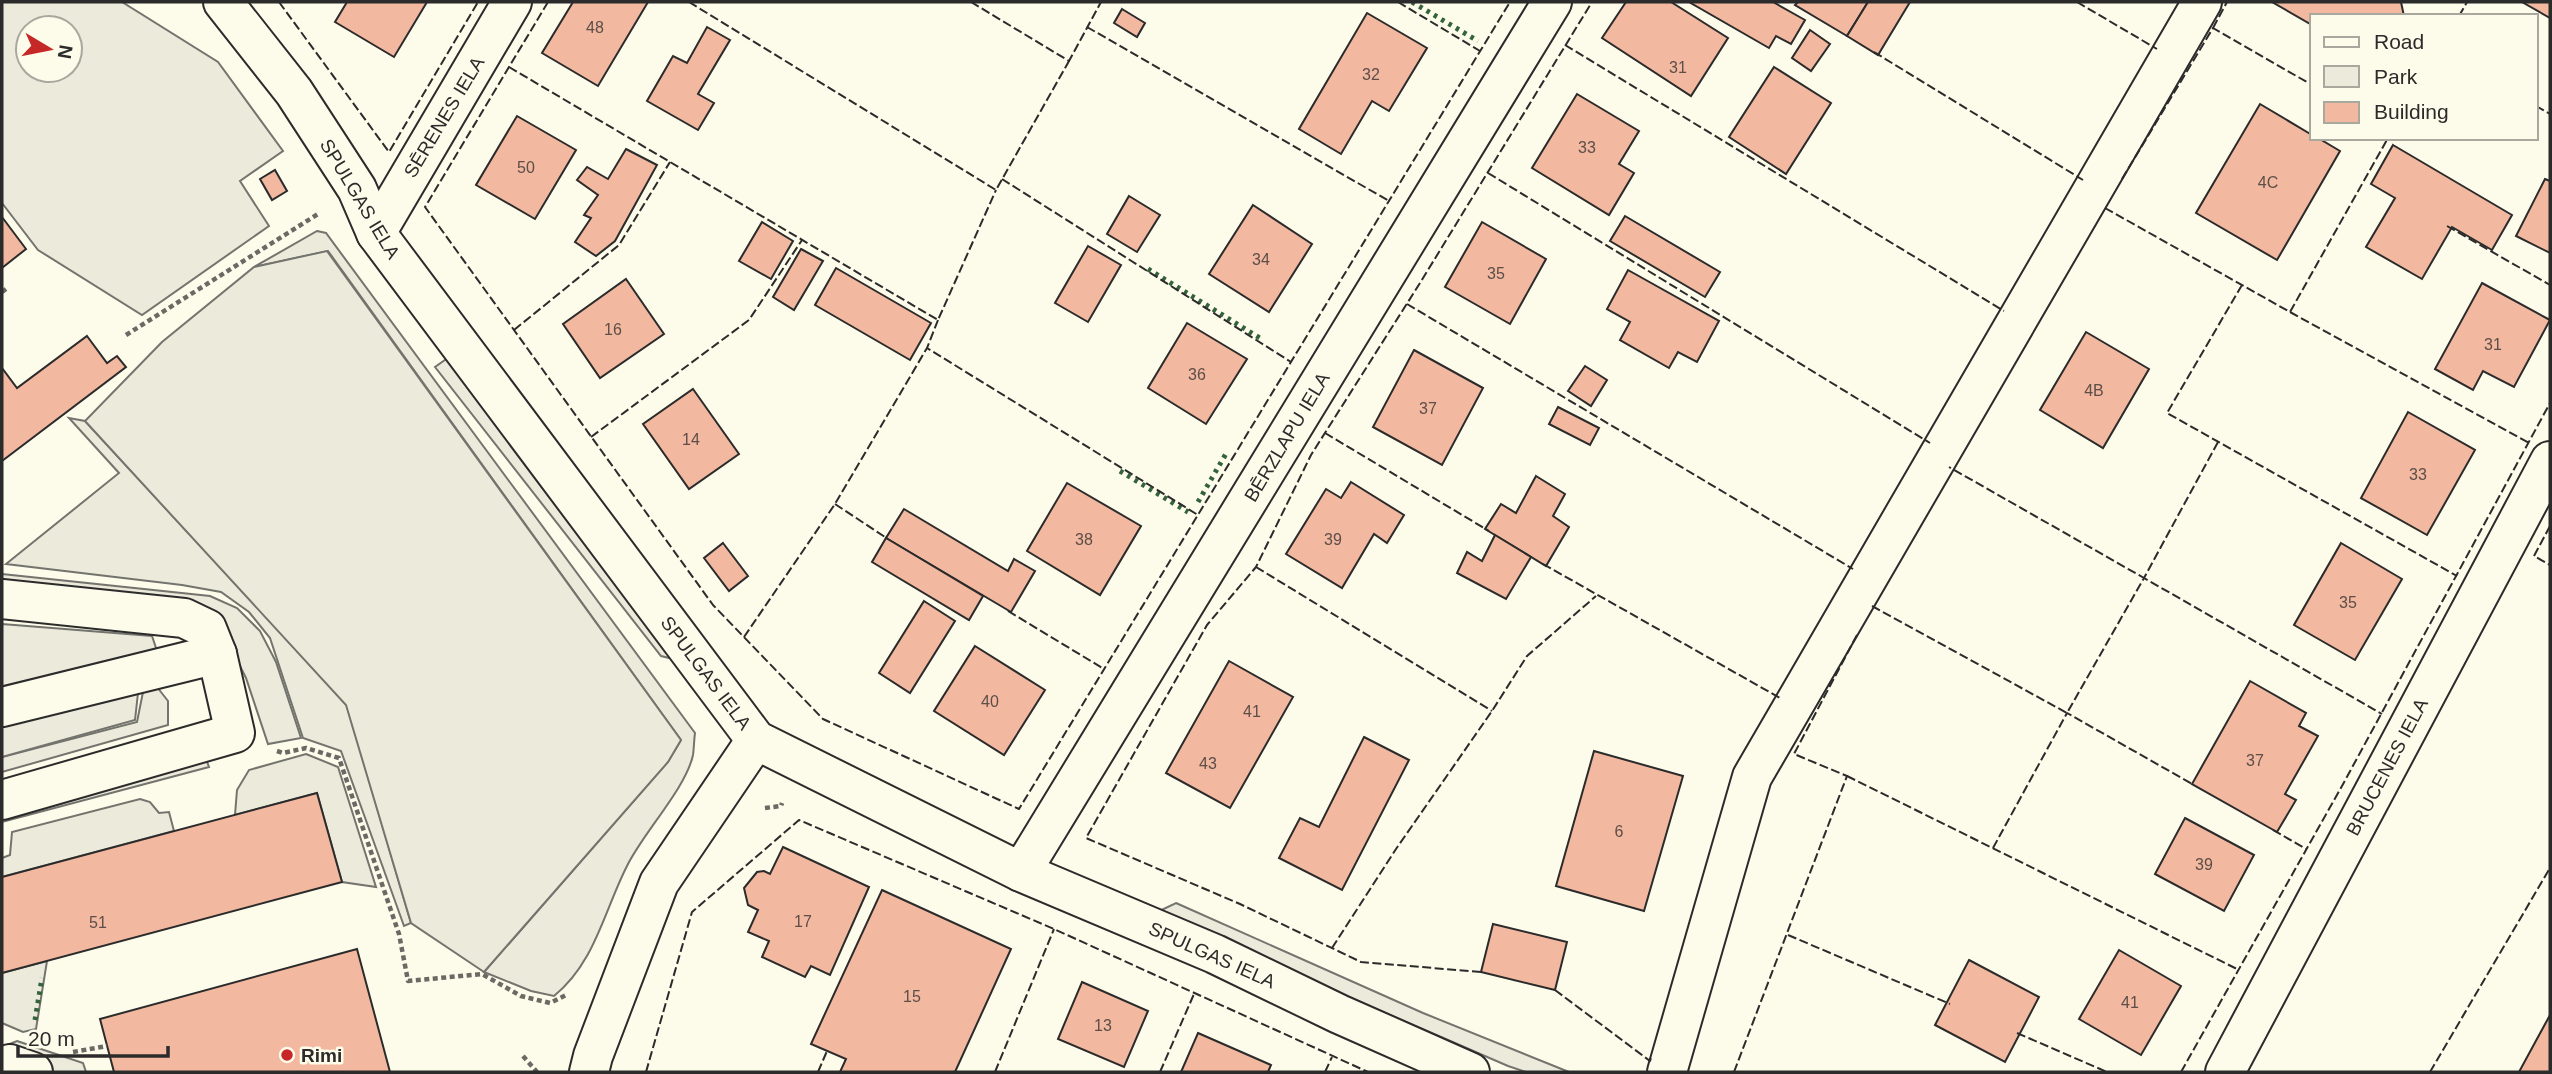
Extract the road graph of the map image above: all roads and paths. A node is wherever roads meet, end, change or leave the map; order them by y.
1 (223, 2) edge
2 (512, 2) edge
3 (1552, 2) edge
4 (2202, 2) edge
5 (357, 189) junction
6 (376, 233) junction
7 (126, 335) dead end
8 (2550, 461) edge
9 (2, 599) edge
10 (217, 654) junction
11 (2, 708) edge
12 (235, 733) junction
13 (756, 740) junction
14 (2, 800) edge
15 (1021, 872) junction
16 (573, 992) dead end
17 (523, 1056) dead end
18 (537, 1072) edge
19 (589, 1072) edge
20 (1469, 1072) edge
21 (1667, 1072) edge
22 (2225, 1072) edge

1 - 5 street, SPULGAS IELA
2 - 6 street, SĒRENES IELA
3 - 15 street, BĒRZLAPU IELA
4 - 21 street
5 - 6 street, SPULGAS IELA
5 - 7 path
6 - 13 street, SPULGAS IELA
8 - 22 street, BRUCENES IELA
9 - 10 street
10 - 11 street
10 - 12 street
12 - 14 street
12 - 16 path
13 - 15 street, SPULGAS IELA
13 - 19 street
15 - 20 street, SPULGAS IELA
17 - 18 path

